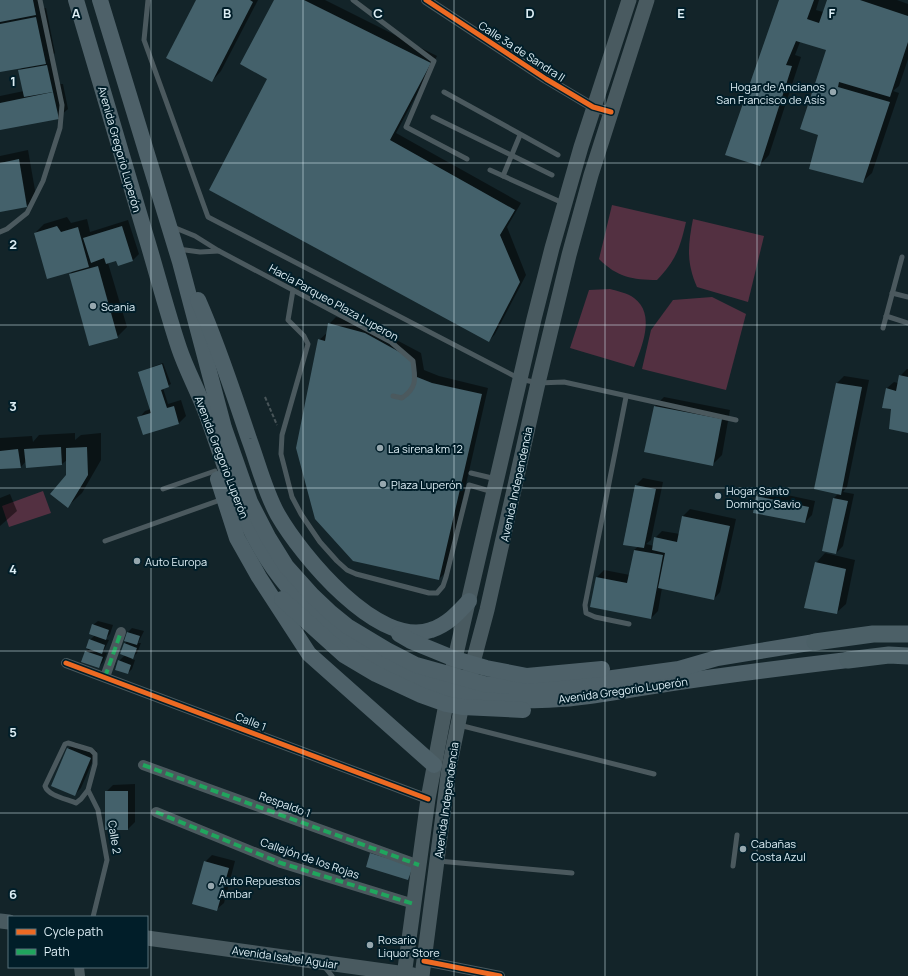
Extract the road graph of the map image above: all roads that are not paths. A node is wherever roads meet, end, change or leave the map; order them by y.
1 (40, 0) edge
2 (76, 0) edge
3 (100, 0) edge
4 (148, 0) edge
5 (353, 0) edge
6 (426, 0) edge
7 (628, 0) edge
8 (646, 3) edge
9 (444, 92) dead end
10 (593, 107) junction
11 (610, 112) junction
12 (433, 117) dead end
13 (520, 135) junction
14 (558, 155) dead end
15 (511, 156) junction
16 (467, 159) dead end
17 (490, 170) dead end
18 (552, 175) dead end
19 (503, 176) junction
20 (564, 204) junction
21 (169, 225) junction
22 (0, 232) edge
23 (219, 251) junction
24 (178, 255) junction
25 (902, 258) dead end
26 (293, 290) junction
27 (892, 293) junction
28 (908, 297) edge
29 (886, 316) junction
30 (908, 322) edge
31 (883, 328) dead end
32 (180, 351) junction
33 (520, 379) junction
34 (538, 383) junction
35 (394, 396) dead end
36 (626, 397) junction
37 (736, 420) dead end
38 (215, 471) junction
39 (471, 473) dead end
40 (495, 485) junction
41 (163, 490) dead end
42 (224, 498) junction
43 (104, 540) dead end
44 (259, 577) junction
45 (469, 601) junction
46 (382, 623) junction
47 (629, 624) dead end
48 (121, 632) dead end
49 (908, 634) edge
50 (815, 642) junction
51 (908, 642) edge
52 (908, 656) edge
53 (717, 658) junction
54 (455, 659) junction
55 (848, 660) junction
56 (66, 663) dead end
57 (473, 664) junction
58 (908, 666) edge
59 (106, 677) junction
60 (644, 687) junction
61 (446, 704) junction
62 (462, 707) junction
63 (458, 725) junction
64 (434, 764) junction
65 (143, 765) dead end
66 (654, 774) dead end
67 (88, 790) junction
68 (428, 799) junction
69 (156, 812) dead end
70 (737, 835) dead end
71 (437, 861) junction
72 (419, 865) junction
73 (733, 866) dead end
74 (572, 873) dead end
75 (414, 904) junction
76 (93, 916) edge
77 (148, 938) edge
78 (321, 962) junction
79 (423, 971) edge
80 (404, 975) edge
81 (332, 976) edge
82 (500, 976) edge

1 - 22 lane
2 - 32 main road, Avenida Gregorio Luperón
3 - 21 main road, Avenida Gregorio Luperón
4 - 33 lane
5 - 16 lane
6 - 10 street, Calle 3a de Sandra II
7 - 8 street
7 - 10 main road, Avenida Independencia
8 - 11 main road, Avenida Independencia
9 - 13 lane
10 - 11 street, Calle 3a de Sandra II
10 - 20 main road, Avenida Independencia
11 - 34 main road, Avenida Independencia
12 - 15 lane
13 - 14 lane
13 - 15 lane
15 - 18 lane
15 - 19 lane
17 - 19 lane
19 - 20 lane
20 - 33 main road, Avenida Independencia
21 - 23 lane, Hacia Parqueo Plaza Luperon
21 - 24 main road, Avenida Gregorio Luperón
23 - 24 lane
23 - 26 lane, Hacia Parqueo Plaza Luperon
24 - 46 main road
24 - 53 main road, Avenida Gregorio Luperón
25 - 27 lane
26 - 35 lane, Hacia Parqueo Plaza Luperon
26 - 40 lane
27 - 28 lane
27 - 29 lane
29 - 30 lane
29 - 31 lane
32 - 38 main road
32 - 60 main road, Avenida Gregorio Luperón
33 - 34 lane
33 - 40 main road, Avenida Independencia
34 - 36 lane
34 - 57 main road, Avenida Independencia
36 - 37 lane
36 - 47 lane
38 - 41 lane
38 - 42 main road
39 - 40 lane
40 - 45 main road, Avenida Independencia
42 - 43 lane
42 - 44 main road
44 - 61 main road
44 - 64 main road
45 - 46 main road
45 - 54 main road, Avenida Independencia
46 - 54 main road
48 - 59 street
49 - 50 highway
50 - 51 highway
50 - 53 main road, Avenida Gregorio Luperón
52 - 55 highway
53 - 57 main road
54 - 57 main road
54 - 61 main road, Avenida Independencia
55 - 58 highway
55 - 60 main road, Avenida Gregorio Luperón
56 - 59 street, Calle 1
57 - 62 main road, Avenida Independencia
59 - 68 street, Calle 1
60 - 62 main road
61 - 62 main road
61 - 64 main road, Avenida Independencia
62 - 63 main road, Avenida Independencia
63 - 66 lane
63 - 71 main road, Avenida Independencia
64 - 68 main road, Avenida Independencia
65 - 72 street, Respaldo 1
67 - 67 lane
67 - 76 lane, Calle 2
68 - 72 main road, Avenida Independencia
69 - 75 street, Callejón de los Rojas
70 - 73 lane
71 - 74 lane
71 - 79 main road, Avenida Independencia
72 - 75 main road, Avenida Independencia
75 - 80 main road, Avenida Independencia
77 - 78 main road, Avenida Isabel Aguiar
78 - 80 main road, Avenida Isabel Aguiar
78 - 81 lane
79 - 80 main road, Avenida Isabel Aguiar
79 - 82 street

